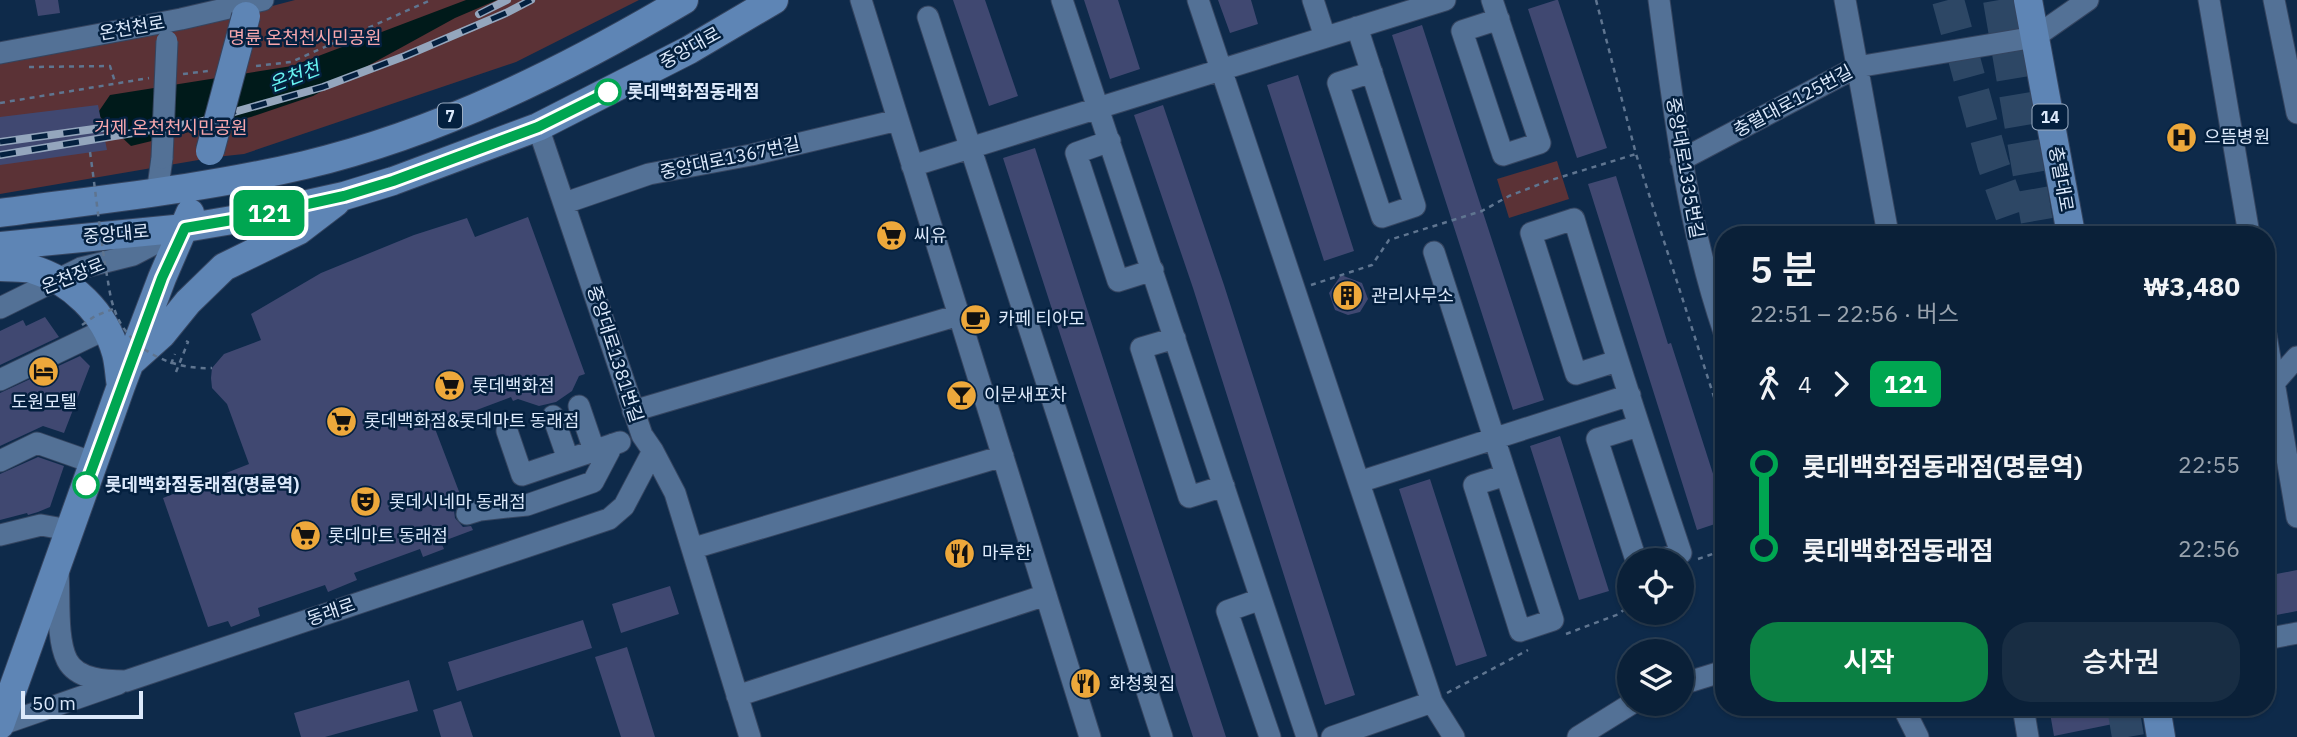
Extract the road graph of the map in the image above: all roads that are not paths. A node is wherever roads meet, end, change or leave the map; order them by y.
1 (684, 0) edge
2 (774, 0) edge
3 (861, 0) edge
4 (1062, 0) edge
5 (1198, 0) edge
6 (1313, 0) edge
7 (1445, 0) edge
8 (1659, 0) edge
9 (1845, 0) edge
10 (2028, 0) edge
11 (2088, 0) edge
12 (2209, 0) edge
13 (2274, 0) edge
14 (253, 5) edge
15 (1495, 10) edge
16 (928, 17) dead end
17 (173, 20) edge
18 (1357, 27) junction
19 (1325, 37) junction
20 (2035, 37) junction
21 (3, 52) edge
22 (1857, 66) junction
23 (1221, 69) junction
24 (1372, 72) junction
25 (1099, 108) junction
26 (2297, 113) edge
27 (898, 120) junction
28 (538, 127) junction
29 (1110, 141) junction
30 (971, 147) junction
31 (1681, 160) junction
32 (912, 166) junction
33 (198, 187) junction
34 (157, 194) junction
35 (344, 196) junction
36 (565, 203) junction
37 (0, 213) edge
38 (1887, 226) edge
39 (2070, 226) edge
40 (2248, 226) edge
41 (185, 228) junction
42 (0, 246) edge
43 (1434, 252) dead end
44 (0, 267) edge
45 (1153, 270) junction
46 (58, 279) junction
47 (1715, 302) edge
48 (0, 308) edge
49 (959, 315) junction
50 (100, 321) junction
51 (1175, 338) junction
52 (2297, 357) edge
53 (1618, 361) junction
54 (126, 374) junction
55 (0, 380) edge
56 (2275, 381) edge
57 (1630, 395) junction
58 (579, 406) dead end
59 (2275, 410) edge
60 (633, 411) junction
61 (553, 416) dead end
62 (1638, 426) junction
63 (507, 431) dead end
64 (1494, 440) junction
65 (648, 443) junction
66 (603, 447) junction
67 (1003, 456) junction
68 (568, 459) junction
69 (0, 461) edge
70 (94, 463) junction
71 (1506, 475) junction
72 (1359, 482) junction
73 (1224, 486) junction
74 (467, 514) dead end
75 (2297, 517) edge
76 (69, 530) junction
77 (0, 535) edge
78 (694, 548) junction
79 (1632, 548) edge
80 (1679, 548) edge
81 (58, 566) junction
82 (1046, 595) junction
83 (1261, 599) junction
84 (2297, 633) edge
85 (2275, 637) edge
86 (1715, 674) edge
87 (1694, 680) edge
88 (126, 681) junction
89 (737, 696) junction
90 (1432, 702) junction
91 (1617, 713) edge
92 (1908, 716) edge
93 (2024, 716) edge
94 (2158, 716) edge
95 (0, 725) edge
96 (750, 737) edge
97 (1090, 737) edge
98 (1162, 737) edge
99 (1270, 737) edge
100 (1307, 737) edge
101 (1332, 737) edge
102 (1454, 737) edge
103 (1578, 737) edge
104 (1918, 737) edge
105 (2028, 737) edge
106 (2161, 737) edge

1 - 33 main road, 중앙대로 / 7
2 - 28 main road, 중앙대로
3 - 27 street
4 - 25 street
5 - 23 street
6 - 19 street
7 - 18 street
8 - 31 street, 중앙대로1335번길
9 - 22 street
10 - 20 main road, 충렬대로 / 14
11 - 20 street
12 - 40 street
13 - 26 street
14 - 17 street, 온천천로
14 - 33 main road, 동래로, bridge
15 - 15 street
16 - 30 street
17 - 21 street, 온천천로
17 - 34 street, bridge
18 - 19 street
18 - 24 street
19 - 23 street
20 - 22 street, 충렬대로125번길
20 - 39 main road, 충렬대로 / 14
22 - 31 street, 충렬대로125번길
22 - 38 street
23 - 25 street
23 - 72 street
24 - 24 street
25 - 29 street
25 - 30 street
27 - 32 street
27 - 36 street, 중앙대로1367번길
28 - 35 main road, 중앙대로
28 - 36 street, 중앙대로1381번길
29 - 45 street
29 - 45 street
30 - 32 street
30 - 98 street
31 - 47 street, 중앙대로1335번길
32 - 49 street
33 - 34 main road, 중앙대로 / 7
33 - 41 main road, 동래로
34 - 37 main road, 중앙대로 / 7
35 - 41 main road, 중앙대로
35 - 54 main road
36 - 60 street, 중앙대로1381번길
41 - 42 main road, 중앙대로
41 - 46 street, 온천장로
41 - 54 main road, 동래로
43 - 64 street
44 - 46 main road
45 - 51 street
46 - 48 street, 온천장로
46 - 50 main road
49 - 60 street
49 - 67 street
50 - 54 main road
50 - 55 street
51 - 73 street
51 - 73 street
52 - 56 street
53 - 53 street
53 - 57 street
54 - 70 main road, 동래로
57 - 62 street
57 - 64 street
58 - 66 street
59 - 75 street
60 - 65 street, 중앙대로1381번길
61 - 68 street
62 - 79 street
62 - 80 street
63 - 68 street
64 - 71 street
64 - 72 street
65 - 66 street
65 - 78 street, 중앙대로1381번길
65 - 88 street, 동래로
66 - 68 street
66 - 74 street
67 - 78 street
67 - 82 street
69 - 70 street
70 - 76 main road, 동래로
71 - 71 street
72 - 90 street
73 - 83 street
76 - 77 street
76 - 81 main road, 동래로
78 - 89 street, 중앙대로1381번길
81 - 88 street, 동래로
81 - 95 main road, 동래로
82 - 89 street
82 - 97 street
83 - 99 street
83 - 100 street
84 - 85 street
86 - 87 street
88 - 95 street
89 - 96 street, 중앙대로1381번길
90 - 101 street
90 - 102 street
91 - 103 street
92 - 104 street
93 - 105 street
94 - 106 main road

